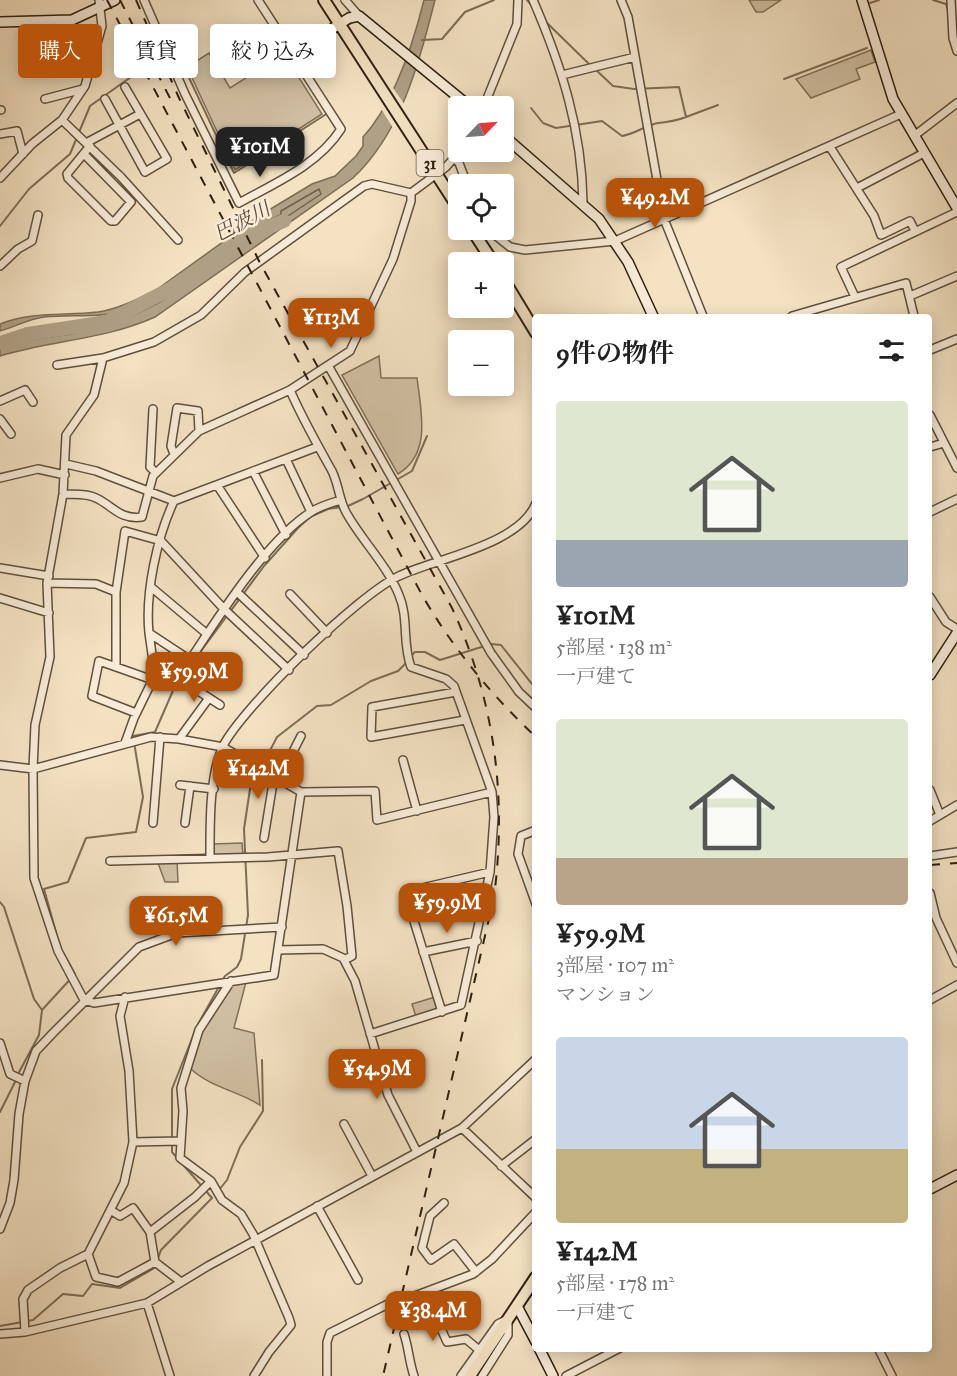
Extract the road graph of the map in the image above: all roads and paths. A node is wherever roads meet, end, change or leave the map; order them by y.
1 (116, 0) edge
2 (144, 0) edge
3 (258, 0) edge
4 (324, 0) edge
5 (345, 0) edge
6 (518, 0) edge
7 (533, 0) edge
8 (621, 0) edge
9 (862, 0) edge
10 (951, 0) edge
11 (100, 4) edge
12 (359, 16) junction
13 (0, 22) edge
14 (274, 24) edge
15 (339, 24) junction
16 (336, 26) edge
17 (957, 51) edge
18 (635, 57) junction
19 (562, 75) junction
20 (308, 78) edge
21 (125, 87) dead end
22 (83, 89) junction
23 (457, 96) edge
24 (488, 96) edge
25 (45, 99) dead end
26 (105, 99) dead end
27 (957, 103) edge
28 (140, 114) junction
29 (901, 114) junction
30 (62, 120) junction
31 (119, 125) junction
32 (0, 134) edge
33 (914, 136) junction
34 (514, 144) edge
35 (88, 145) junction
36 (830, 147) junction
37 (84, 153) junction
38 (924, 153) junction
39 (23, 154) junction
40 (450, 162) edge
41 (437, 175) junction
42 (0, 178) edge
43 (857, 188) junction
44 (448, 192) edge
45 (411, 193) junction
46 (583, 203) junction
47 (957, 210) edge
48 (38, 215) dead end
49 (664, 219) junction
50 (915, 231) junction
51 (178, 240) dead end
52 (501, 240) edge
53 (615, 241) junction
54 (0, 266) edge
55 (957, 276) edge
56 (910, 296) junction
57 (514, 297) edge
58 (855, 297) junction
59 (652, 314) edge
60 (702, 314) edge
61 (799, 314) edge
62 (914, 314) edge
63 (532, 326) edge
64 (957, 339) edge
65 (932, 349) edge
66 (103, 358) junction
67 (57, 365) dead end
68 (328, 367) junction
69 (290, 390) junction
70 (0, 401) edge
71 (33, 402) dead end
72 (153, 410) dead end
73 (0, 419) edge
74 (932, 419) edge
75 (199, 431) junction
76 (11, 434) dead end
77 (944, 443) junction
78 (932, 446) edge
79 (317, 447) junction
80 (174, 454) junction
81 (286, 459) junction
82 (66, 464) junction
83 (957, 468) edge
84 (253, 471) junction
85 (156, 473) junction
86 (65, 475) junction
87 (0, 478) edge
88 (217, 485) junction
89 (149, 490) junction
90 (63, 494) junction
91 (957, 499) edge
92 (341, 500) junction
93 (174, 501) junction
94 (932, 511) edge
95 (311, 512) junction
96 (532, 512) edge
97 (286, 535) junction
98 (161, 541) junction
99 (265, 558) junction
100 (438, 560) junction
101 (0, 568) edge
102 (392, 579) junction
103 (48, 580) junction
104 (150, 587) junction
105 (116, 592) junction
106 (237, 592) junction
107 (290, 594) dead end
108 (0, 598) edge
109 (932, 600) edge
110 (224, 609) junction
111 (49, 613) junction
112 (957, 631) edge
113 (149, 633) junction
114 (327, 633) junction
115 (207, 634) junction
116 (304, 656) junction
117 (116, 667) junction
118 (289, 670) junction
119 (932, 672) edge
120 (153, 680) junction
121 (183, 681) dead end
122 (456, 692) junction
123 (209, 698) junction
124 (532, 704) edge
125 (220, 705) dead end
126 (136, 713) junction
127 (465, 720) junction
128 (301, 736) dead end
129 (160, 737) junction
130 (179, 739) junction
131 (125, 743) junction
132 (223, 747) junction
133 (403, 760) dead end
134 (0, 765) edge
135 (33, 769) junction
136 (279, 779) junction
137 (180, 785) dead end
138 (190, 786) junction
139 (214, 789) junction
140 (301, 792) junction
141 (492, 792) junction
142 (932, 795) edge
143 (957, 805) edge
144 (417, 812) junction
145 (940, 815) junction
146 (932, 820) edge
147 (153, 823) dead end
148 (185, 824) dead end
149 (532, 832) edge
150 (264, 838) dead end
151 (957, 852) edge
152 (291, 856) junction
153 (932, 856) edge
154 (210, 858) junction
155 (110, 861) dead end
156 (490, 872) junction
157 (532, 893) edge
158 (932, 901) edge
159 (282, 927) junction
160 (477, 941) junction
161 (279, 950) junction
162 (423, 952) junction
163 (344, 960) junction
164 (957, 963) edge
165 (231, 981) junction
166 (957, 985) edge
167 (125, 997) junction
168 (932, 999) edge
169 (84, 1000) junction
170 (442, 1012) junction
171 (370, 1034) junction
172 (0, 1043) edge
173 (532, 1063) edge
174 (25, 1081) junction
175 (344, 1124) dead end
176 (462, 1128) junction
177 (179, 1141) junction
178 (133, 1142) junction
179 (532, 1142) edge
180 (417, 1152) junction
181 (501, 1166) junction
182 (957, 1175) edge
183 (372, 1176) junction
184 (211, 1180) junction
185 (932, 1188) edge
186 (532, 1194) edge
187 (444, 1203) dead end
188 (317, 1206) junction
189 (112, 1211) junction
190 (532, 1216) edge
191 (0, 1229) edge
192 (150, 1232) junction
193 (255, 1241) junction
194 (88, 1254) junction
195 (155, 1262) junction
196 (476, 1272) junction
197 (358, 1280) dead end
198 (181, 1282) junction
199 (532, 1283) edge
200 (426, 1293) junction
201 (412, 1297) dead end
202 (392, 1302) dead end
203 (147, 1303) junction
204 (517, 1306) junction
205 (507, 1319) junction
206 (25, 1332) junction
207 (0, 1334) edge
208 (404, 1334) dead end
209 (532, 1334) edge
210 (479, 1350) junction
211 (541, 1352) edge
212 (612, 1352) edge
213 (880, 1352) edge
214 (170, 1376) edge
215 (254, 1376) edge
216 (327, 1376) edge
217 (414, 1376) edge
218 (461, 1376) edge
219 (470, 1376) edge
220 (482, 1376) edge
221 (553, 1376) edge
222 (566, 1376) edge
223 (892, 1376) edge

1 - 11 street
2 - 20 street
3 - 14 street
4 - 15 main road, 31
5 - 12 street
6 - 24 street
7 - 19 street
8 - 18 street
9 - 29 street
10 - 17 street
11 - 13 street
11 - 22 street
12 - 15 street
12 - 23 street
15 - 16 street
15 - 41 main road, 31
18 - 19 street
18 - 49 street
19 - 46 street
21 - 28 street
22 - 25 street
22 - 30 street
26 - 31 street
27 - 33 street
28 - 31 street
28 - 31 street
29 - 33 street
29 - 36 street
30 - 35 street
30 - 39 street
31 - 35 street
32 - 39 street
33 - 38 street
34 - 46 street
35 - 37 street
35 - 51 street
36 - 43 street
36 - 49 street
37 - 37 street
38 - 43 street
38 - 47 street
39 - 42 street
40 - 41 street
41 - 44 main road, 31
41 - 45 street
43 - 50 street
45 - 66 street
45 - 68 street
46 - 53 street
47 - 50 street
48 - 54 street
49 - 53 street
49 - 60 street
50 - 58 street
52 - 53 street
53 - 59 street
55 - 56 street
56 - 58 street
56 - 62 street
57 - 63 main road
58 - 61 street
64 - 65 street
66 - 67 street
66 - 82 street
68 - 69 street
68 - 100 street
69 - 75 street
69 - 79 street
70 - 71 street
72 - 85 street
73 - 76 street
74 - 77 street
75 - 80 street
75 - 80 street
77 - 78 street
77 - 83 street
79 - 81 street
79 - 92 street
80 - 85 street
81 - 84 street
81 - 95 street
82 - 86 street
82 - 89 street
84 - 88 street
84 - 97 street
85 - 89 street
86 - 87 street
86 - 90 street
88 - 93 street
88 - 99 street
89 - 90 street
89 - 93 street
90 - 103 street
91 - 94 street
92 - 95 street
92 - 102 street
93 - 98 street
95 - 97 street
96 - 100 street
97 - 99 street
98 - 104 street
98 - 105 street
98 - 110 street
99 - 106 street
100 - 102 street
100 - 124 street
101 - 103 street
102 - 114 street
102 - 122 street
103 - 105 street
103 - 111 street
104 - 113 street
104 - 115 street
105 - 117 street
106 - 110 street
106 - 116 street
107 - 114 street
108 - 111 street
109 - 112 street
110 - 115 street
110 - 118 street
111 - 135 street
112 - 119 street
113 - 115 street
113 - 120 street
114 - 116 street
116 - 118 street
117 - 120 street
117 - 126 street
118 - 132 street
120 - 126 street
121 - 123 street
122 - 127 street
122 - 127 street
123 - 125 street
123 - 130 street
126 - 131 street
127 - 141 street
128 - 136 street
129 - 130 street
129 - 131 street
129 - 147 street
130 - 132 street
131 - 135 street
132 - 136 street
132 - 139 street
133 - 144 street
134 - 135 street
135 - 169 street
136 - 140 street
136 - 150 street
137 - 138 street
138 - 139 street
138 - 148 street
139 - 154 street
140 - 144 street
140 - 152 street
141 - 144 street
141 - 156 street
142 - 145 street
143 - 145 street
145 - 146 street
149 - 157 street
151 - 153 street
152 - 154 street
152 - 159 street
152 - 163 street
154 - 155 street
156 - 160 street
156 - 162 street
158 - 164 street
159 - 161 street
159 - 169 street
160 - 162 street
160 - 170 street
161 - 163 street
161 - 165 street
162 - 170 street
163 - 171 street
165 - 167 street
165 - 177 street
166 - 168 street
167 - 169 street
167 - 178 street
169 - 174 street
170 - 171 street
171 - 180 street
172 - 174 street
173 - 176 street
174 - 191 street
175 - 183 street
176 - 180 street
176 - 181 street
177 - 178 street
177 - 184 street
178 - 189 street
179 - 181 street
180 - 183 street
181 - 186 street
182 - 185 street
183 - 188 street
184 - 192 street
184 - 193 street
187 - 196 street
188 - 193 street
188 - 197 street
189 - 192 street
189 - 194 street
190 - 196 street
192 - 195 street
193 - 198 street
193 - 215 street
194 - 195 street
194 - 206 street
195 - 198 street
196 - 200 street
198 - 203 street
199 - 204 main road
200 - 201 street
200 - 210 street
202 - 216 street
203 - 206 street
203 - 214 street
204 - 205 main road
204 - 209 street
205 - 210 street
205 - 219 main road
205 - 220 street
206 - 207 street
208 - 217 street
210 - 218 street
211 - 221 street
212 - 222 street
213 - 223 street

